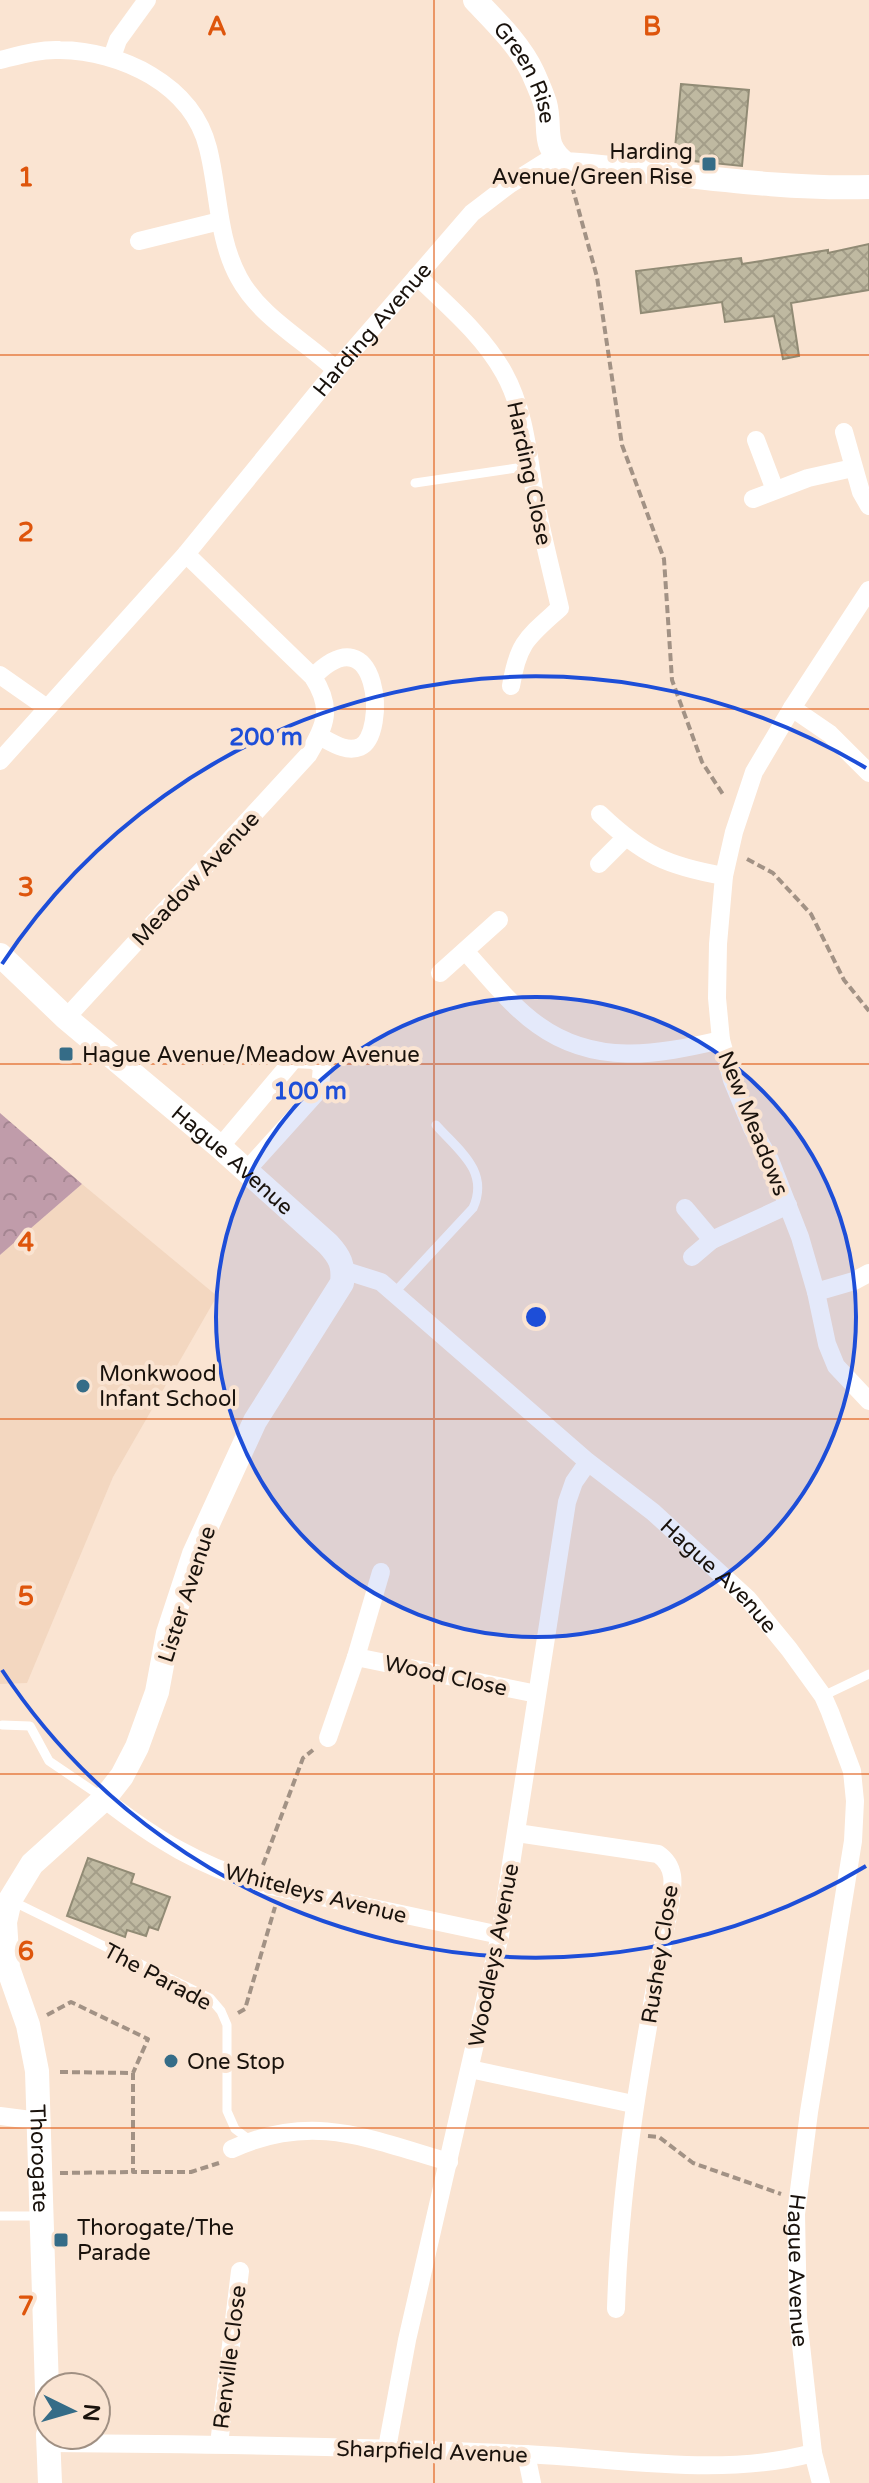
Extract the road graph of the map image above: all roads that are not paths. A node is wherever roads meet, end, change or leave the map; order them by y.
1 (147, 0) edge
2 (475, 0) edge
3 (112, 57) junction
4 (0, 60) edge
5 (560, 160) junction
6 (869, 187) edge
7 (220, 221) junction
8 (138, 241) dead end
9 (417, 276) junction
10 (336, 370) junction
11 (844, 432) dead end
12 (756, 440) dead end
13 (530, 466) junction
14 (853, 468) junction
15 (415, 483) dead end
16 (775, 490) junction
17 (753, 499) dead end
18 (869, 506) edge
19 (186, 554) junction
20 (869, 590) edge
21 (0, 675) edge
22 (313, 677) junction
23 (511, 686) dead end
24 (47, 708) junction
25 (792, 708) junction
26 (319, 736) junction
27 (0, 761) edge
28 (869, 773) edge
29 (600, 814) dead end
30 (625, 838) junction
31 (599, 864) dead end
32 (724, 876) junction
33 (499, 920) dead end
34 (465, 951) junction
35 (0, 955) edge
36 (440, 973) dead end
37 (66, 1018) junction
38 (721, 1040) junction
39 (436, 1125) dead end
40 (220, 1147) junction
41 (246, 1171) junction
42 (788, 1205) junction
43 (685, 1208) dead end
44 (712, 1240) junction
45 (692, 1257) dead end
46 (343, 1270) junction
47 (869, 1273) edge
48 (816, 1292) junction
49 (394, 1293) junction
50 (869, 1401) edge
51 (588, 1462) junction
52 (381, 1572) dead end
53 (356, 1657) junction
54 (869, 1674) edge
55 (537, 1694) junction
56 (823, 1696) junction
57 (2, 1725) dead end
58 (328, 1738) road end
59 (104, 1799) junction
60 (517, 1833) junction
61 (5, 1899) edge
62 (500, 1935) junction
63 (4, 1965) edge
64 (470, 2069) junction
65 (633, 2104) junction
66 (0, 2116) edge
67 (39, 2121) junction
68 (251, 2141) junction
69 (232, 2149) road end
70 (449, 2162) junction
71 (0, 2216) edge
72 (42, 2216) junction
73 (240, 2271) dead end
74 (616, 2309) dead end
75 (46, 2371) edge
76 (112, 2437) edge
77 (219, 2444) junction
78 (387, 2448) junction
79 (49, 2451) edge
80 (813, 2453) junction
81 (526, 2454) junction
82 (50, 2483) edge
83 (532, 2483) edge
84 (821, 2483) edge

1 - 3 street
2 - 5 street, Green Rise
3 - 4 street
3 - 7 street
5 - 6 street
5 - 9 street, Harding Avenue
7 - 8 street
7 - 10 street
9 - 10 street, Harding Avenue
9 - 13 street, Harding Close
10 - 19 street, Harding Avenue
11 - 14 street
12 - 16 street
13 - 15 lane
13 - 23 street, Harding Close
14 - 16 street
14 - 18 street
16 - 17 street
19 - 22 street, Meadow Avenue
19 - 24 street, Harding Avenue
20 - 25 street, New Meadows
21 - 24 street
22 - 26 street, Meadow Avenue
22 - 26 street
24 - 27 street, Harding Avenue
25 - 28 street
25 - 32 street, New Meadows
26 - 37 street, Meadow Avenue
29 - 30 street
30 - 31 street
30 - 32 street
32 - 38 street, New Meadows
33 - 34 street
34 - 36 street
34 - 38 street, New Meadows
35 - 37 street, Hague Avenue
37 - 40 street, Hague Avenue
38 - 42 street, New Meadows
39 - 49 lane
40 - 41 street, Hague Avenue
40 - 41 street
41 - 46 street, Hague Avenue
42 - 44 street, New Meadows
42 - 48 street, New Meadows
43 - 44 street
44 - 45 street, New Meadows
46 - 49 street, Hague Avenue
46 - 59 street, Lister Avenue
47 - 48 street
48 - 50 street, New Meadows
49 - 51 street, Hague Avenue
51 - 55 street, Woodleys Avenue
51 - 56 street, Hague Avenue
52 - 53 street, Wood Close
53 - 55 street, Wood Close
53 - 58 street, Wood Close
54 - 56 lane
55 - 60 street, Woodleys Avenue
56 - 80 street, Hague Avenue
57 - 59 lane
59 - 61 street, Lister Avenue
59 - 62 street, Whiteleys Avenue
60 - 62 street, Woodleys Avenue
60 - 65 street, Rushey Close
61 - 63 street, Thorogate
61 - 68 lane, The Parade
62 - 64 street, Woodleys Avenue
63 - 67 street, Thorogate
64 - 65 street
64 - 70 street, Woodleys Avenue
65 - 74 street, Rushey Close
66 - 67 street
67 - 72 street, Thorogate
68 - 69 street
68 - 70 street
70 - 78 street, Woodleys Avenue
71 - 72 lane
72 - 75 street, Thorogate
73 - 77 street, Renville Close
76 - 77 street, Sharpfield Avenue
77 - 78 street, Sharpfield Avenue
78 - 81 street, Sharpfield Avenue
79 - 82 street, Thorogate
80 - 81 street, Sharpfield Avenue
80 - 84 street, Hague Avenue
81 - 83 street

